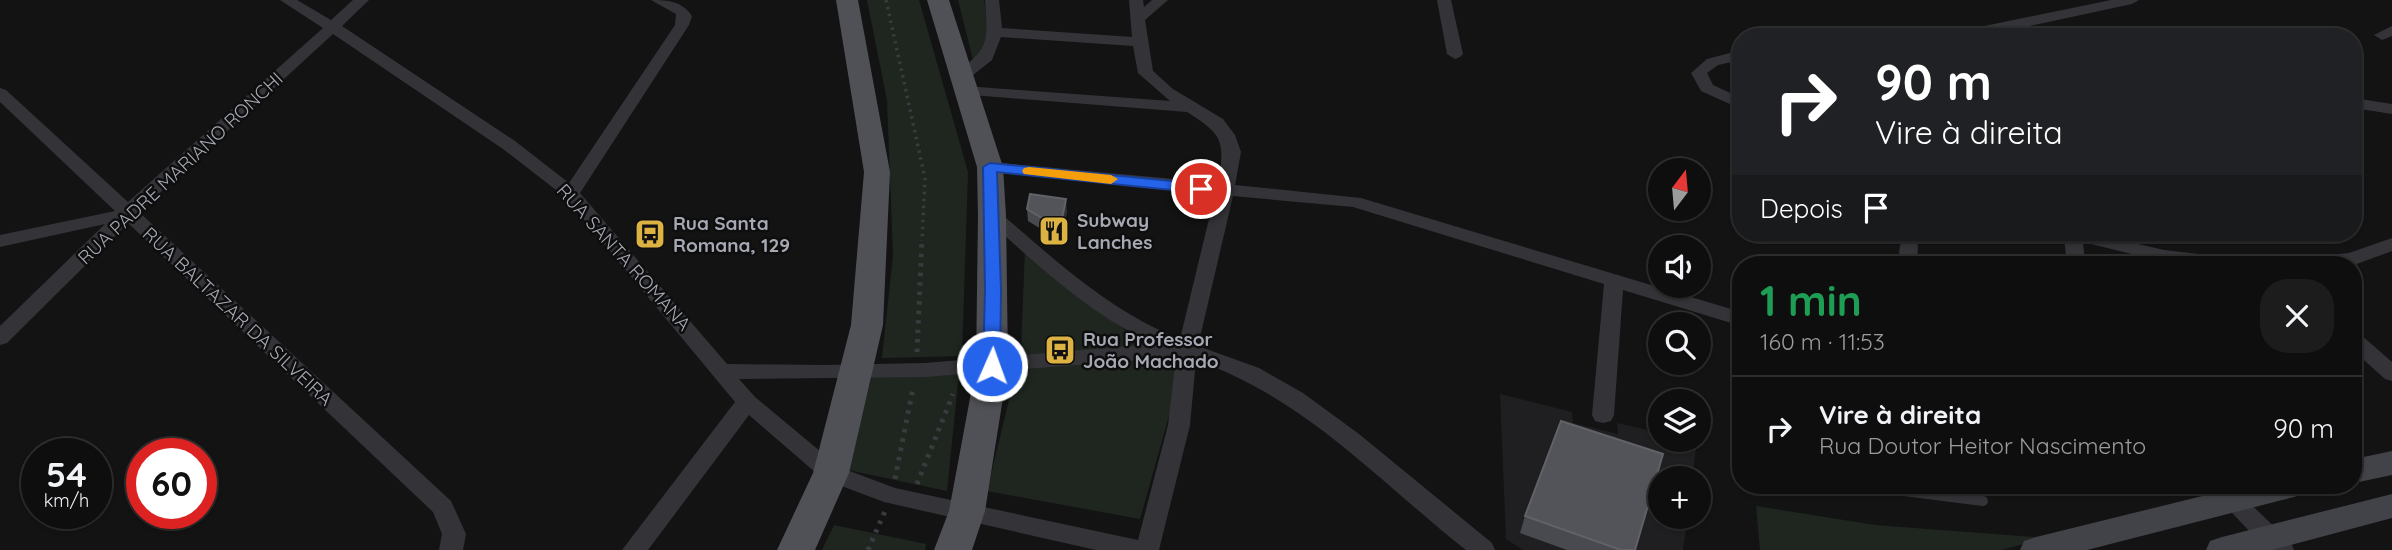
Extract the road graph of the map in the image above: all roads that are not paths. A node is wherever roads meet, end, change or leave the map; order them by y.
1 (287, 0) edge
2 (362, 0) edge
3 (658, 0) edge
4 (847, 0) edge
5 (938, 0) edge
6 (992, 0) edge
7 (1136, 0) edge
8 (1161, 0) edge
9 (1444, 0) edge
10 (2132, 0) edge
11 (1138, 19) junction
12 (334, 28) junction
13 (2008, 28) edge
14 (995, 32) junction
15 (1140, 42) junction
16 (1455, 54) dead end
17 (1732, 57) edge
18 (963, 84) junction
19 (0, 93) edge
20 (1732, 100) edge
21 (2362, 104) edge
22 (1194, 107) junction
23 (2392, 109) edge
24 (990, 167) junction
25 (1225, 191) junction
26 (571, 193) junction
27 (127, 213) junction
28 (992, 215) junction
29 (0, 241) edge
30 (2104, 242) edge
31 (2392, 244) edge
32 (2164, 256) edge
33 (2360, 256) edge
34 (1614, 280) junction
35 (1732, 316) edge
36 (0, 338) edge
37 (2362, 344) edge
38 (1187, 350) junction
39 (2383, 353) edge
40 (992, 366) junction
41 (724, 372) junction
42 (855, 374) junction
43 (2392, 374) edge
44 (747, 402) junction
45 (1603, 415) dead end
46 (2392, 463) edge
47 (2362, 469) edge
48 (831, 473) junction
49 (1928, 494) edge
50 (2218, 494) edge
51 (2227, 494) edge
52 (1983, 501) dead end
53 (967, 511) junction
54 (2384, 512) edge
55 (2276, 544) edge
56 (1480, 549) edge
57 (451, 550) edge
58 (634, 550) edge
59 (796, 550) edge
60 (953, 550) edge
61 (1140, 550) edge
62 (1147, 550) edge
63 (2036, 550) edge
64 (2222, 550) edge

1 - 12 street, RUA SANTA ROMANA
2 - 12 street, RUA PADRE MARIANO RONCHI
3 - 26 street
4 - 42 main road
5 - 18 main road
6 - 14 street
7 - 11 street
8 - 11 street
9 - 16 street
10 - 13 street
11 - 15 street
12 - 26 street, RUA SANTA ROMANA
12 - 27 street, RUA PADRE MARIANO RONCHI
14 - 15 street
14 - 18 street
15 - 22 street
17 - 20 street
18 - 22 street
18 - 24 main road
19 - 27 street, RUA BALTAZAR DA SILVEIRA
21 - 23 street
22 - 25 street
24 - 25 street
24 - 28 main road
25 - 34 street
25 - 38 street
26 - 41 street, RUA SANTA ROMANA
27 - 29 street
27 - 36 street, RUA PADRE MARIANO RONCHI
27 - 57 street, RUA BALTAZAR DA SILVEIRA
28 - 38 street
28 - 40 main road
30 - 32 street
31 - 33 street
34 - 35 street
34 - 45 street
37 - 39 street
38 - 40 street
38 - 56 street
38 - 62 street
39 - 43 street
40 - 42 street
40 - 53 main road
41 - 42 street
41 - 44 street, RUA SANTA ROMANA
42 - 48 main road
44 - 48 street, RUA SANTA ROMANA
44 - 58 street
46 - 47 main road
48 - 53 street, RUA SANTA ROMANA
48 - 59 main road
49 - 52 lane
50 - 63 main road
51 - 55 street
53 - 60 main road
53 - 61 street, RUA SANTA ROMANA
54 - 55 main road
55 - 64 main road

